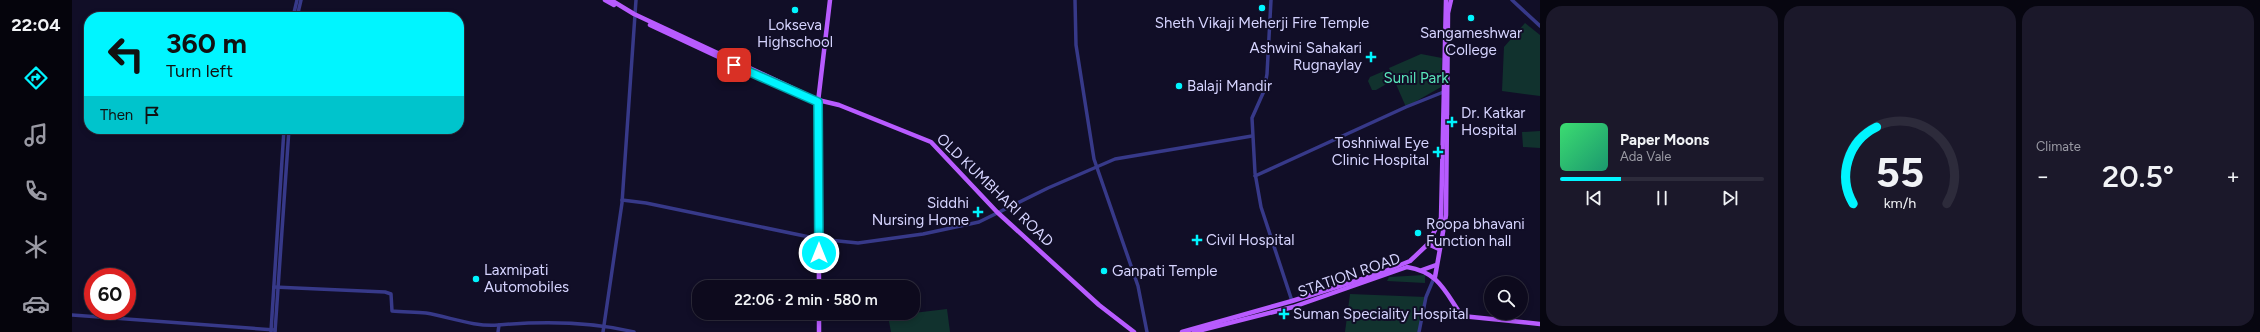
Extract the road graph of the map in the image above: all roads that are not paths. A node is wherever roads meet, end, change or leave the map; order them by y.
1 (297, 0) edge
2 (301, 0) edge
3 (605, 0) edge
4 (611, 0) edge
5 (636, 0) edge
6 (830, 0) edge
7 (1075, 0) edge
8 (1271, 0) edge
9 (1512, 0) edge
10 (1449, 1) edge
11 (294, 12) edge
12 (298, 12) edge
13 (634, 16) junction
14 (1540, 26) edge
15 (1447, 92) junction
16 (818, 101) junction
17 (284, 134) edge
18 (289, 134) edge
19 (1252, 136) junction
20 (1096, 166) junction
21 (1255, 176) junction
22 (622, 200) junction
23 (997, 212) junction
24 (819, 239) junction
25 (1428, 244) junction
26 (1439, 248) junction
27 (1436, 265) junction
28 (1422, 270) junction
29 (1435, 277) junction
30 (819, 280) edge
31 (276, 287) junction
32 (1292, 301) junction
33 (72, 315) edge
34 (819, 320) edge
35 (604, 324) junction
36 (1540, 324) edge
37 (500, 325) junction
38 (273, 331) edge
39 (498, 332) edge
40 (603, 332) edge
41 (634, 332) edge
42 (819, 332) edge
43 (1134, 332) edge
44 (1147, 332) edge
45 (1182, 332) edge
46 (1194, 332) edge
47 (1419, 332) edge

1 - 11 street
2 - 12 street
3 - 13 main road
4 - 13 main road
5 - 13 street
6 - 16 main road
7 - 20 street
8 - 19 street
9 - 14 street
10 - 15 main road
13 - 16 main road, OLD KUMBHARI ROAD
13 - 22 street
15 - 21 street
15 - 25 main road
15 - 26 main road
16 - 23 main road, OLD KUMBHARI ROAD
16 - 24 main road
17 - 31 street
18 - 31 street
19 - 20 street
19 - 21 street
20 - 23 street
20 - 44 street
21 - 32 street
22 - 24 street
22 - 35 street
23 - 24 street
23 - 43 main road, OLD KUMBHARI ROAD
24 - 30 main road
25 - 26 main road
25 - 32 main road
26 - 27 main road
27 - 28 main road
27 - 29 main road
28 - 29 main road, STATION ROAD
28 - 46 main road, STATION ROAD
29 - 36 main road, STATION ROAD
29 - 47 street
31 - 37 street
31 - 38 street
32 - 45 main road
33 - 38 street
34 - 42 main road
35 - 37 street
35 - 40 street
35 - 41 street
37 - 39 street

